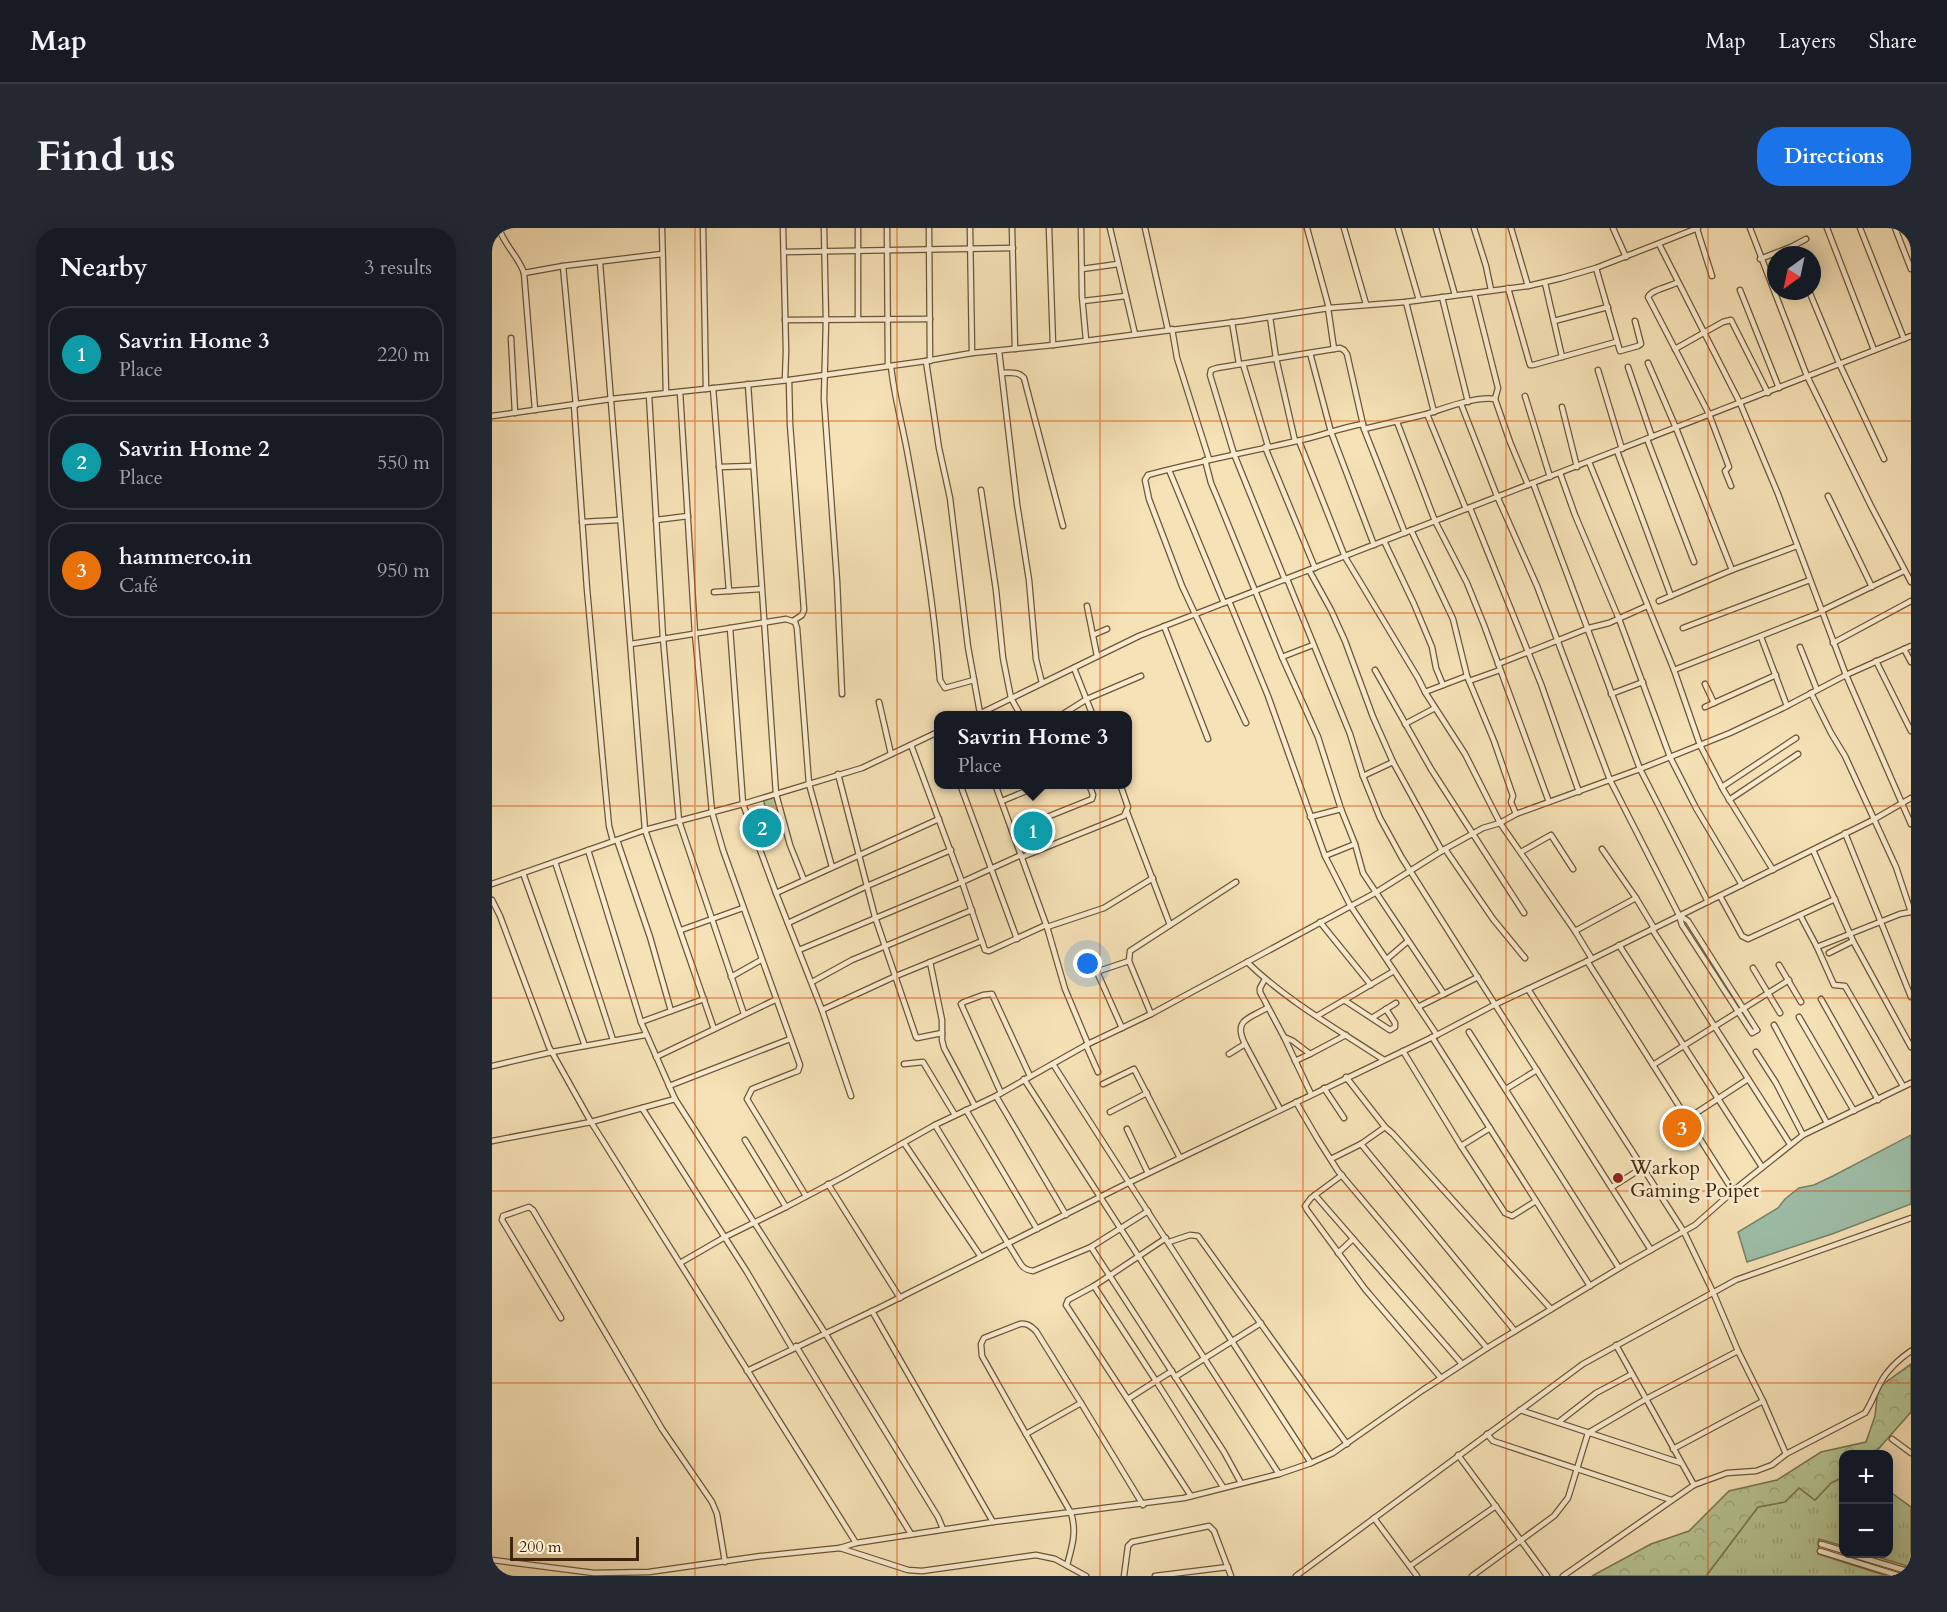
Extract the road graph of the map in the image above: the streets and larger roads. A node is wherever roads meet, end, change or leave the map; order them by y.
1 (499, 228) edge
2 (662, 228) edge
3 (704, 228) edge
4 (783, 228) edge
5 (824, 228) edge
6 (858, 228) edge
7 (886, 228) edge
8 (929, 228) edge
9 (970, 228) edge
10 (1012, 228) edge
11 (1049, 228) edge
12 (1081, 228) edge
13 (1110, 228) edge
14 (1145, 228) edge
15 (1307, 228) edge
16 (1344, 228) edge
17 (1398, 228) edge
18 (1436, 228) edge
19 (1474, 228) edge
20 (1511, 228) edge
21 (1613, 228) edge
22 (1697, 228) edge
23 (1750, 228) edge
24 (1827, 228) edge
25 (1860, 228) edge
26 (1895, 228) edge
27 (1806, 239) dead end
28 (1659, 244) junction
29 (1793, 246) edge
30 (930, 248) junction
31 (970, 248) junction
32 (1012, 248) junction
33 (824, 250) junction
34 (858, 250) junction
35 (887, 250) junction
36 (784, 252) junction
37 (662, 254) junction
38 (1767, 256) edge
39 (1626, 257) junction
40 (1760, 259) junction
41 (600, 263) junction
42 (1119, 264) junction
43 (563, 266) junction
44 (1596, 268) junction
45 (1082, 269) junction
46 (1911, 269) edge
47 (524, 273) junction
48 (1712, 276) dead end
49 (1678, 282) junction
50 (1545, 283) junction
51 (1528, 286) junction
52 (1508, 288) junction
53 (1491, 290) junction
54 (1740, 290) dead end
55 (1474, 293) junction
56 (1455, 295) junction
57 (1126, 297) junction
58 (1442, 297) junction
59 (1419, 300) junction
60 (1813, 300) edge
61 (1083, 302) junction
62 (1406, 302) junction
63 (1366, 304) junction
64 (1608, 307) junction
65 (1328, 308) junction
66 (1270, 317) junction
67 (858, 319) junction
68 (888, 319) junction
69 (930, 319) junction
70 (785, 320) junction
71 (826, 320) junction
72 (1554, 321) junction
73 (1635, 321) dead end
74 (1232, 322) junction
75 (1170, 329) junction
76 (1704, 332) junction
77 (1135, 334) junction
78 (1911, 336) edge
79 (511, 338) dead end
80 (1904, 339) junction
81 (1086, 340) junction
82 (1616, 342) junction
83 (1053, 345) junction
84 (1015, 349) junction
85 (1334, 349) junction
86 (1675, 349) junction
87 (1874, 350) junction
88 (999, 351) junction
89 (972, 353) junction
90 (1310, 353) junction
91 (1562, 357) junction
92 (1276, 358) junction
93 (928, 361) junction
94 (1648, 363) dead end
95 (1839, 363) junction
96 (1241, 364) junction
97 (889, 366) junction
98 (1628, 367) dead end
99 (1598, 370) dead end
100 (1002, 373) junction
101 (825, 374) junction
102 (1807, 376) junction
103 (787, 380) junction
104 (748, 384) junction
105 (713, 388) junction
106 (1779, 388) junction
107 (706, 389) junction
108 (680, 392) junction
109 (666, 393) junction
110 (1768, 393) junction
111 (649, 395) junction
112 (1526, 396) dead end
113 (611, 399) junction
114 (1495, 399) junction
115 (1468, 402) junction
116 (1740, 403) junction
117 (1461, 404) junction
118 (575, 405) junction
119 (1562, 407) dead end
120 (535, 410) junction
121 (1434, 412) junction
122 (515, 413) junction
123 (1427, 414) junction
124 (1709, 414) junction
125 (492, 416) edge
126 (1397, 422) junction
127 (1364, 426) junction
128 (1676, 428) junction
129 (1331, 432) junction
130 (1649, 438) junction
131 (1297, 441) junction
132 (1266, 447) junction
133 (1620, 450) junction
134 (1234, 454) junction
135 (1884, 459) dead end
136 (1207, 460) junction
137 (1589, 462) junction
138 (753, 466) junction
139 (1577, 467) junction
140 (719, 468) junction
141 (1169, 470) junction
142 (1560, 473) junction
143 (1550, 477) junction
144 (1531, 484) junction
145 (1731, 486) dead end
146 (981, 490) dead end
147 (1497, 496) junction
148 (1828, 496) dead end
149 (1468, 508) junction
150 (688, 516) junction
151 (620, 520) junction
152 (656, 520) junction
153 (1435, 521) junction
154 (582, 522) junction
155 (1064, 526) dead end
156 (1412, 530) junction
157 (1405, 533) junction
158 (1384, 541) junction
159 (1374, 545) junction
160 (1797, 546) junction
161 (1344, 557) junction
162 (1694, 562) dead end
163 (1312, 569) junction
164 (1732, 570) junction
165 (1904, 571) junction
166 (1286, 580) junction
167 (1810, 580) junction
168 (1911, 582) edge
169 (1872, 587) junction
170 (761, 589) junction
171 (729, 591) junction
172 (1255, 591) junction
173 (714, 592) dead end
174 (1671, 596) junction
175 (1659, 601) dead end
176 (1911, 601) edge
177 (1226, 602) junction
178 (1087, 606) dead end
179 (1647, 606) junction
180 (1822, 612) junction
181 (1195, 614) junction
182 (1619, 619) junction
183 (793, 621) junction
184 (764, 623) junction
185 (1164, 626) junction
186 (730, 628) junction
187 (1588, 628) junction
188 (1683, 628) dead end
189 (1107, 629) dead end
190 (695, 634) junction
191 (1093, 635) junction
192 (1761, 637) junction
193 (663, 638) junction
194 (1558, 641) junction
195 (1833, 643) junction
196 (631, 644) junction
197 (1313, 645) junction
198 (1911, 646) edge
199 (1800, 647) dead end
200 (1905, 649) junction
201 (1528, 653) junction
202 (1097, 656) junction
203 (1282, 657) junction
204 (1876, 662) junction
205 (1911, 662) edge
206 (1499, 667) junction
207 (1074, 668) junction
208 (1375, 670) dead end
209 (1674, 670) junction
210 (1141, 675) dead end
211 (1776, 675) junction
212 (1846, 675) junction
213 (1468, 678) junction
214 (974, 680) junction
215 (1643, 682) junction
216 (1042, 683) junction
217 (1443, 684) junction
218 (1705, 684) dead end
219 (1817, 690) junction
220 (1425, 692) junction
221 (1811, 693) junction
222 (842, 694) dead end
223 (1611, 694) junction
224 (1011, 698) junction
225 (1087, 699) junction
226 (879, 702) dead end
227 (1714, 703) junction
228 (1787, 706) junction
229 (1705, 707) dead end
230 (1435, 708) junction
231 (981, 711) edge
232 (985, 711) edge
233 (1019, 711) edge
234 (1068, 711) edge
235 (1091, 711) edge
236 (1246, 723) dead end
237 (1405, 724) junction
238 (1911, 730) edge
239 (934, 734) edge
240 (1796, 738) dead end
241 (1208, 739) dead end
242 (911, 745) junction
243 (1700, 745) junction
244 (891, 754) junction
245 (1798, 754) dead end
246 (1670, 757) junction
247 (1393, 762) junction
248 (1640, 769) junction
249 (838, 774) junction
250 (1363, 776) junction
251 (1610, 780) junction
252 (809, 784) junction
253 (1722, 787) junction
254 (962, 789) edge
255 (997, 789) edge
256 (1031, 789) edge
257 (1091, 789) edge
258 (1122, 789) edge
259 (1580, 792) junction
260 (776, 794) junction
261 (1911, 798) edge
262 (1729, 800) junction
263 (1002, 801) junction
264 (1549, 802) junction
265 (744, 804) junction
266 (1902, 804) junction
267 (1341, 809) junction
268 (712, 812) junction
269 (1127, 812) junction
270 (1516, 814) junction
271 (1310, 817) junction
272 (939, 819) junction
273 (1873, 820) junction
274 (679, 821) junction
275 (1500, 823) junction
276 (1911, 824) edge
277 (645, 830) junction
278 (1012, 831) junction
279 (1845, 833) junction
280 (1474, 834) junction
281 (615, 840) junction
282 (1355, 844) junction
283 (1602, 849) dead end
284 (588, 850) junction
285 (951, 850) junction
286 (1443, 850) junction
287 (1813, 850) junction
288 (1521, 852) junction
289 (858, 855) junction
290 (1021, 856) junction
291 (1325, 856) junction
292 (555, 862) junction
293 (832, 867) junction
294 (992, 869) junction
295 (1573, 869) dead end
296 (1410, 870) junction
297 (1773, 870) junction
298 (523, 873) junction
299 (1153, 878) junction
300 (804, 880) junction
301 (962, 882) junction
302 (1236, 882) dead end
303 (492, 884) edge
304 (1742, 885) junction
305 (867, 886) junction
306 (776, 893) junction
307 (1375, 893) junction
308 (1720, 896) junction
309 (1636, 898) junction
310 (1835, 899) junction
311 (492, 900) edge
312 (1708, 902) junction
313 (1350, 905) junction
314 (743, 908) junction
315 (972, 910) junction
316 (1911, 912) edge
317 (1524, 913) dead end
318 (1679, 915) junction
319 (1800, 915) junction
320 (875, 917) junction
321 (711, 919) junction
322 (1881, 921) junction
323 (1320, 922) junction
324 (788, 923) junction
325 (1170, 925) junction
326 (1046, 926) junction
327 (1653, 928) junction
328 (681, 930) junction
329 (1575, 931) junction
330 (1850, 934) junction
331 (1017, 939) junction
332 (982, 941) junction
333 (1408, 941) junction
334 (1852, 941) junction
335 (1619, 945) junction
336 (886, 946) junction
337 (1817, 947) junction
338 (800, 950) junction
339 (1829, 953) dead end
340 (1525, 958) dead end
341 (1387, 959) junction
342 (761, 960) junction
343 (1589, 960) junction
344 (1129, 961) junction
345 (930, 962) junction
346 (1247, 962) junction
347 (1779, 965) dead end
348 (1753, 968) dead end
349 (1394, 971) junction
350 (896, 976) junction
351 (731, 977) junction
352 (1478, 977) junction
353 (1264, 979) junction
354 (1789, 980) junction
355 (812, 982) junction
356 (1371, 985) junction
357 (1528, 989) junction
358 (1768, 993) junction
359 (1444, 994) junction
360 (1911, 997) edge
361 (704, 999) junction
362 (1821, 999) dead end
363 (775, 1000) junction
364 (1344, 1000) junction
365 (1801, 1002) dead end
366 (1396, 1003) dead end
367 (1494, 1005) junction
368 (1418, 1006) junction
369 (1267, 1008) junction
370 (1386, 1009) junction
371 (822, 1010) junction
372 (1741, 1010) junction
373 (671, 1011) junction
374 (1780, 1013) dead end
375 (744, 1014) junction
376 (1151, 1014) junction
377 (1317, 1016) junction
378 (1798, 1017) dead end
379 (1372, 1018) junction
380 (641, 1022) junction
381 (1774, 1025) dead end
382 (1715, 1027) junction
383 (1122, 1028) junction
384 (714, 1029) junction
385 (1469, 1032) dead end
386 (942, 1033) junction
387 (645, 1035) junction
388 (1346, 1035) junction
389 (1435, 1036) junction
390 (1284, 1037) junction
391 (790, 1039) junction
392 (614, 1040) junction
393 (1087, 1044) junction
394 (1245, 1044) junction
395 (585, 1046) junction
396 (1684, 1046) junction
397 (1911, 1047) edge
398 (1403, 1051) junction
399 (552, 1052) junction
400 (1755, 1052) dead end
401 (1310, 1053) junction
402 (1229, 1054) dead end
403 (656, 1057) junction
404 (1384, 1060) junction
405 (1295, 1061) junction
406 (904, 1064) dead end
407 (1053, 1064) junction
408 (1653, 1065) junction
409 (492, 1066) edge
410 (1537, 1070) junction
411 (1098, 1072) dead end
412 (1030, 1076) junction
413 (1346, 1077) junction
414 (1748, 1079) junction
415 (1024, 1080) junction
416 (1911, 1083) edge
417 (1102, 1084) dead end
418 (669, 1086) junction
419 (1903, 1086) junction
420 (1324, 1088) junction
421 (1506, 1089) junction
422 (1147, 1093) junction
423 (998, 1094) junction
424 (1311, 1094) junction
425 (851, 1096) dead end
426 (1718, 1098) junction
427 (675, 1099) junction
428 (1878, 1100) junction
429 (1296, 1102) junction
430 (975, 1106) junction
431 (642, 1108) junction
432 (966, 1110) junction
433 (1280, 1110) junction
434 (1854, 1111) junction
435 (1110, 1112) dead end
436 (955, 1115) junction
437 (1344, 1118) dead end
438 (1688, 1119) junction
439 (591, 1122) junction
440 (1827, 1123) junction
441 (935, 1125) junction
442 (1384, 1127) junction
443 (1490, 1128) junction
444 (1128, 1129) dead end
445 (1803, 1135) junction
446 (745, 1140) dead end
447 (492, 1141) edge
448 (904, 1143) junction
449 (1361, 1144) junction
450 (1790, 1144) junction
451 (1461, 1146) junction
452 (1180, 1158) junction
453 (1331, 1159) junction
454 (1762, 1167) junction
455 (1642, 1168) junction
456 (1148, 1173) junction
457 (1342, 1175) junction
458 (1128, 1183) junction
459 (828, 1184) junction
460 (1612, 1187) junction
461 (1733, 1191) junction
462 (1315, 1195) junction
463 (806, 1196) junction
464 (1099, 1198) junction
465 (1536, 1201) junction
466 (786, 1207) junction
467 (1148, 1211) junction
468 (1066, 1215) junction
469 (1911, 1218) edge
470 (754, 1222) junction
471 (1037, 1229) junction
472 (1120, 1230) junction
473 (1684, 1232) junction
474 (725, 1237) junction
475 (1353, 1239) junction
476 (1167, 1240) junction
477 (1008, 1242) junction
478 (1091, 1247) junction
479 (1652, 1250) junction
480 (1338, 1252) junction
481 (981, 1257) junction
482 (1138, 1257) junction
483 (680, 1263) junction
484 (1619, 1268) junction
485 (1109, 1276) junction
486 (1094, 1286) junction
487 (1590, 1286) junction
488 (1713, 1292) junction
489 (900, 1298) junction
490 (1551, 1309) junction
491 (872, 1311) junction
492 (561, 1318) dead end
493 (1261, 1323) junction
494 (1515, 1331) junction
495 (825, 1334) junction
496 (1233, 1341) junction
497 (1616, 1346) junction
498 (794, 1347) junction
499 (1487, 1348) junction
500 (1737, 1351) junction
501 (1911, 1351) edge
502 (1204, 1358) junction
503 (1462, 1364) junction
504 (747, 1371) junction
505 (1172, 1371) junction
506 (1632, 1374) junction
507 (1175, 1377) junction
508 (1441, 1378) junction
509 (1156, 1381) junction
510 (1128, 1399) junction
511 (1646, 1399) junction
512 (1763, 1401) junction
513 (1081, 1403) junction
514 (1520, 1410) junction
515 (1560, 1421) junction
516 (1587, 1432) junction
517 (1026, 1434) junction
518 (1487, 1434) junction
519 (1892, 1439) dead end
520 (1347, 1444) junction
521 (1673, 1449) junction
522 (1911, 1453) edge
523 (1786, 1454) junction
524 (1458, 1455) junction
525 (1311, 1463) junction
526 (1681, 1463) junction
527 (1576, 1468) junction
528 (1279, 1474) junction
529 (1241, 1483) junction
530 (1694, 1485) junction
531 (1222, 1487) junction
532 (1191, 1496) junction
533 (1671, 1500) junction
534 (1143, 1504) junction
535 (1496, 1506) junction
536 (1071, 1513) junction
537 (1374, 1518) junction
538 (993, 1522) junction
539 (943, 1529) junction
540 (911, 1534) junction
541 (1521, 1540) junction
542 (856, 1543) junction
543 (1821, 1544) dead end
544 (840, 1548) junction
545 (1839, 1549) edge
546 (1820, 1551) dead end
547 (1864, 1558) edge
548 (492, 1560) edge
549 (725, 1562) junction
550 (1067, 1566) junction
551 (1410, 1566) junction
552 (1228, 1568) junction
553 (1911, 1572) edge
554 (606, 1574) edge
555 (1086, 1576) edge
556 (1124, 1576) edge
557 (1155, 1576) edge
558 (1231, 1576) edge
559 (1296, 1576) edge
560 (1418, 1576) edge
561 (1472, 1576) edge
562 (1546, 1576) edge
563 (1563, 1576) edge
564 (1900, 1576) edge

1 - 47 street
2 - 37 street
3 - 107 street
4 - 36 street
5 - 33 street
6 - 34 street
7 - 35 street
8 - 30 street
9 - 31 street
10 - 32 street
11 - 83 street
12 - 45 street
13 - 42 street
14 - 75 street
15 - 65 street
16 - 63 street
17 - 59 street
18 - 56 street
19 - 53 street
20 - 51 street
21 - 39 street
22 - 28 street
22 - 48 street
23 - 40 street
24 - 87 street
25 - 80 street
26 - 46 street
27 - 29 street
28 - 39 street
28 - 49 street
30 - 31 street
30 - 35 street
30 - 69 street
31 - 32 street
31 - 89 street
32 - 84 street
33 - 34 street
33 - 36 street
33 - 71 street
34 - 35 street
34 - 67 street
35 - 68 street
36 - 70 street
37 - 41 street
37 - 109 street
38 - 40 street
39 - 44 street
40 - 102 street
41 - 43 street
41 - 113 street
42 - 45 street
42 - 57 street
43 - 47 street
43 - 118 street
44 - 50 street
44 - 64 street
45 - 61 street
47 - 120 street
49 - 76 street
49 - 86 street
50 - 51 street
50 - 72 street
51 - 52 street
52 - 53 street
52 - 91 street
53 - 55 street
54 - 106 street
55 - 56 street
55 - 114 street
56 - 58 street
57 - 61 street
57 - 77 street
58 - 59 street
58 - 115 street
59 - 62 street
60 - 95 street
61 - 81 street
62 - 63 street
62 - 121 street
63 - 65 street
64 - 72 street
64 - 82 street
65 - 66 street
65 - 85 street
66 - 74 street
66 - 92 street
67 - 68 street
67 - 71 street
68 - 69 street
68 - 97 street
69 - 93 street
70 - 71 street
70 - 103 street
71 - 101 street
72 - 91 street
73 - 82 street
74 - 75 street
74 - 96 street
75 - 77 street
75 - 136 street
76 - 86 street
76 - 110 street
76 - 116 street
77 - 81 street
78 - 80 street
79 - 122 street
80 - 87 street
81 - 83 street
82 - 91 street
83 - 84 street
84 - 88 street
85 - 90 street
85 - 127 street
86 - 124 street
87 - 95 street
88 - 89 street
88 - 100 street
89 - 93 street
90 - 92 street
90 - 129 street
92 - 96 street
92 - 131 street
93 - 97 street
93 - 214 street
94 - 128 street
95 - 102 street
95 - 135 street
96 - 132 street
96 - 134 street
97 - 101 street
97 - 214 street
98 - 130 street
99 - 133 street
100 - 155 street
100 - 216 street
101 - 103 street
101 - 222 street
102 - 106 street
102 - 165 street
103 - 104 street
103 - 183 street
104 - 105 street
104 - 138 street
105 - 107 street
105 - 140 street
106 - 110 street
107 - 108 street
108 - 109 street
108 - 150 street
109 - 111 street
110 - 116 street
111 - 113 street
111 - 152 street
112 - 143 street
113 - 118 street
113 - 151 street
114 - 115 street
114 - 144 street
115 - 117 street
116 - 124 street
116 - 160 street
117 - 121 street
117 - 147 street
118 - 120 street
118 - 154 street
119 - 139 street
120 - 122 street
121 - 123 street
122 - 125 street
123 - 126 street
123 - 149 street
124 - 128 street
124 - 145 street
126 - 127 street
126 - 153 street
127 - 129 street
127 - 157 street
128 - 130 street
128 - 164 street
129 - 131 street
129 - 159 street
130 - 133 street
130 - 162 street
131 - 132 street
131 - 161 street
132 - 134 street
132 - 163 street
133 - 137 street
133 - 174 street
134 - 136 street
134 - 166 street
136 - 141 street
136 - 172 street
137 - 139 street
137 - 179 street
138 - 140 street
138 - 170 street
139 - 142 street
140 - 171 street
141 - 177 street
141 - 181 street
142 - 143 street
142 - 182 street
143 - 144 street
144 - 147 street
144 - 187 street
146 - 224 street
147 - 149 street
147 - 194 street
148 - 169 street
149 - 153 street
149 - 201 street
150 - 152 street
150 - 190 street
151 - 154 street
151 - 196 street
152 - 193 street
153 - 156 street
153 - 206 street
154 - 281 street
156 - 157 street
156 - 213 street
157 - 158 street
158 - 159 street
158 - 217 street
159 - 161 street
160 - 164 street
160 - 167 street
161 - 163 street
161 - 220 street
163 - 166 street
163 - 247 street
164 - 174 street
165 - 168 street
165 - 169 street
166 - 172 street
166 - 197 street
167 - 180 street
167 - 188 street
169 - 180 street
170 - 171 street
170 - 184 street
171 - 173 street
172 - 177 street
172 - 203 street
174 - 175 street
176 - 195 street
177 - 181 street
177 - 271 street
178 - 191 street
179 - 182 street
179 - 209 street
180 - 192 street
180 - 195 street
181 - 185 street
181 - 236 street
182 - 187 street
182 - 215 street
183 - 184 street
183 - 252 street
184 - 186 street
184 - 260 street
185 - 202 street
185 - 241 street
186 - 190 street
186 - 265 street
187 - 194 street
187 - 223 street
189 - 191 street
190 - 193 street
190 - 268 street
191 - 202 street
192 - 209 street
192 - 211 street
193 - 196 street
193 - 274 street
194 - 201 street
194 - 251 street
195 - 212 street
196 - 277 street
197 - 203 street
197 - 250 street
198 - 200 street
199 - 219 street
200 - 204 street
200 - 205 street
201 - 206 street
201 - 259 street
202 - 207 street
203 - 267 street
204 - 212 street
204 - 238 street
206 - 213 street
206 - 264 street
207 - 216 street
207 - 225 street
208 - 237 street
209 - 243 street
210 - 225 street
211 - 227 street
211 - 228 street
212 - 219 street
212 - 266 street
213 - 217 street
213 - 270 street
214 - 231 street
215 - 223 street
215 - 246 street
216 - 224 street
217 - 220 street
218 - 227 street
219 - 221 street
220 - 230 street
221 - 228 street
221 - 273 street
223 - 248 street
224 - 232 street
224 - 233 street
225 - 234 street
225 - 235 street
226 - 244 street
227 - 229 street
228 - 243 street
230 - 237 street
230 - 275 street
237 - 280 street
239 - 242 street
240 - 253 street
242 - 244 street
242 - 272 street
243 - 246 street
243 - 253 street
244 - 249 street
245 - 262 street
246 - 248 street
246 - 304 street
247 - 250 street
247 - 286 street
248 - 251 street
248 - 312 street
249 - 252 street
249 - 289 street
250 - 296 street
251 - 259 street
251 - 318 street
252 - 260 street
252 - 293 street
253 - 262 street
254 - 294 street
255 - 263 street
256 - 263 street
257 - 278 street
258 - 269 street
259 - 264 street
260 - 265 street
260 - 300 street
261 - 266 street
262 - 297 street
263 - 278 street
264 - 270 street
265 - 268 street
265 - 306 street
266 - 273 street
266 - 276 street
267 - 271 street
267 - 282 street
268 - 274 street
268 - 314 street
269 - 290 street
269 - 299 street
270 - 275 street
271 - 291 street
272 - 285 street
272 - 289 street
273 - 279 street
273 - 316 street
274 - 277 street
274 - 321 street
275 - 280 street
275 - 288 street
277 - 281 street
277 - 328 street
278 - 290 street
279 - 287 street
279 - 322 street
280 - 286 street
280 - 317 street
281 - 284 street
281 - 373 street
282 - 291 street
282 - 307 street
283 - 309 street
284 - 292 street
284 - 380 street
285 - 301 street
285 - 305 street
286 - 296 street
286 - 340 street
287 - 297 street
287 - 310 street
288 - 295 street
288 - 329 street
289 - 293 street
289 - 305 street
290 - 294 street
290 - 326 street
291 - 313 street
292 - 298 street
292 - 392 street
293 - 300 street
294 - 301 street
294 - 331 street
296 - 307 street
296 - 352 street
297 - 304 street
298 - 303 street
298 - 395 street
299 - 325 street
299 - 326 street
300 - 306 street
301 - 315 street
301 - 320 street
302 - 325 street
304 - 308 street
305 - 320 street
305 - 324 street
306 - 324 street
307 - 313 street
307 - 333 street
308 - 312 street
308 - 319 street
309 - 327 street
309 - 329 street
310 - 319 street
310 - 330 street
311 - 399 street
312 - 318 street
313 - 323 street
313 - 341 street
314 - 321 street
314 - 342 street
315 - 332 street
315 - 336 street
316 - 322 street
318 - 327 street
318 - 372 street
319 - 337 street
320 - 336 street
320 - 338 street
321 - 328 street
321 - 351 street
322 - 330 street
322 - 360 street
323 - 346 street
323 - 356 street
324 - 338 street
325 - 344 street
326 - 331 street
326 - 393 street
327 - 335 street
327 - 382 street
328 - 361 street
329 - 343 street
330 - 334 street
330 - 337 street
331 - 332 street
332 - 345 street
333 - 341 street
333 - 359 street
334 - 339 street
334 - 397 street
335 - 343 street
335 - 396 street
336 - 350 street
336 - 355 street
337 - 419 street
338 - 355 street
341 - 349 street
342 - 351 street
342 - 363 street
343 - 357 street
343 - 408 street
344 - 376 street
344 - 383 street
345 - 350 street
345 - 386 street
346 - 353 street
346 - 376 street
347 - 354 street
348 - 358 street
349 - 356 street
349 - 368 street
350 - 371 street
350 - 386 street
351 - 375 street
352 - 359 street
352 - 367 street
353 - 369 street
353 - 377 street
354 - 358 street
354 - 365 street
355 - 371 street
356 - 364 street
357 - 367 street
357 - 455 street
358 - 372 street
358 - 374 street
359 - 368 street
361 - 373 street
361 - 384 street
362 - 428 street
363 - 375 street
363 - 391 street
364 - 377 street
364 - 379 street
366 - 370 street
367 - 389 street
367 - 410 street
368 - 389 street
369 - 390 street
369 - 394 street
370 - 379 street
370 - 379 street
371 - 425 street
372 - 382 street
373 - 380 street
375 - 384 street
376 - 383 street
377 - 388 street
378 - 434 street
380 - 387 street
381 - 440 street
382 - 396 street
382 - 414 street
383 - 393 street
384 - 403 street
385 - 421 street
386 - 430 street
387 - 392 street
387 - 403 street
388 - 401 street
388 - 404 street
389 - 398 street
389 - 443 street
390 - 401 street
390 - 405 street
391 - 418 street
391 - 463 street
392 - 395 street
393 - 407 street
393 - 411 street
394 - 402 street
394 - 433 street
395 - 399 street
396 - 408 street
396 - 426 street
398 - 404 street
398 - 451 street
399 - 409 street
399 - 439 street
400 - 445 street
401 - 405 street
403 - 418 street
404 - 413 street
405 - 424 street
406 - 436 street
407 - 412 street
407 - 458 street
408 - 438 street
410 - 421 street
410 - 460 street
412 - 415 street
412 - 423 street
413 - 420 street
413 - 442 street
414 - 426 street
414 - 450 street
415 - 423 street
415 - 464 street
416 - 419 street
417 - 422 street
418 - 427 street
419 - 428 street
420 - 424 street
420 - 437 street
421 - 484 street
422 - 435 street
422 - 452 street
423 - 430 street
423 - 468 street
424 - 429 street
426 - 438 street
426 - 454 street
427 - 431 street
427 - 470 street
428 - 434 street
429 - 433 street
429 - 453 street
430 - 432 street
431 - 439 street
431 - 474 street
432 - 436 street
432 - 471 street
433 - 452 street
434 - 440 street
436 - 441 street
438 - 461 street
439 - 447 street
439 - 483 street
440 - 445 street
441 - 448 street
441 - 477 street
442 - 449 street
442 - 490 street
443 - 451 street
443 - 465 street
444 - 456 street
445 - 450 street
446 - 466 street
448 - 459 street
448 - 481 street
449 - 453 street
449 - 494 street
450 - 454 street
451 - 465 street
452 - 456 street
453 - 457 street
454 - 461 street
455 - 460 street
455 - 473 street
456 - 458 street
457 - 462 street
457 - 499 street
458 - 464 street
458 - 467 street
459 - 463 street
459 - 489 street
460 - 479 street
461 - 473 street
462 - 475 street
462 - 480 street
463 - 466 street
464 - 468 street
464 - 472 street
465 - 487 street
466 - 470 street
467 - 472 street
467 - 476 street
468 - 471 street
469 - 488 street
470 - 474 street
470 - 495 street
471 - 477 street
472 - 478 street
472 - 482 street
473 - 479 street
473 - 488 street
474 - 483 street
474 - 498 street
475 - 480 street
475 - 503 street
476 - 482 street
476 - 493 street
476 - 496 street
477 - 478 street
477 - 481 street
478 - 485 street
479 - 484 street
480 - 508 street
481 - 489 street
482 - 485 street
482 - 502 street
483 - 504 street
484 - 487 street
485 - 486 street
485 - 505 street
486 - 509 street
486 - 510 street
487 - 490 street
488 - 497 street
488 - 500 street
489 - 491 street
490 - 494 street
491 - 495 street
491 - 538 street
492 - 549 street
493 - 496 street
493 - 520 street
494 - 499 street
495 - 498 street
495 - 539 street
496 - 502 street
496 - 525 street
497 - 506 street
497 - 514 street
498 - 504 street
498 - 540 street
499 - 503 street
500 - 511 street
500 - 512 street
501 - 523 street
502 - 507 street
502 - 528 street
503 - 508 street
504 - 542 street
505 - 507 street
505 - 509 street
506 - 511 street
506 - 515 street
507 - 529 street
508 - 520 street
509 - 510 street
509 - 531 street
510 - 532 street
511 - 516 street
511 - 521 street
512 - 521 street
512 - 523 street
513 - 517 street
513 - 517 street
513 - 534 street
514 - 515 street
514 - 518 street
515 - 516 street
516 - 526 street
516 - 527 street
517 - 536 street
518 - 524 street
518 - 527 street
519 - 522 street
520 - 525 street
521 - 526 street
523 - 530 street
524 - 535 street
524 - 537 street
525 - 528 street
526 - 530 street
527 - 533 street
527 - 541 street
528 - 529 street
529 - 531 street
530 - 533 street
531 - 532 street
532 - 534 street
533 - 563 street
534 - 536 street
535 - 541 street
535 - 551 street
536 - 538 street
536 - 550 street
537 - 551 street
537 - 559 street
538 - 539 street
539 - 540 street
540 - 542 street
541 - 561 street
541 - 562 street
542 - 544 street
543 - 545 street
544 - 549 street
544 - 550 street
546 - 564 street
547 - 553 street
548 - 554 street
549 - 554 street
550 - 555 street
551 - 560 street
552 - 556 street
552 - 557 street
552 - 558 street

